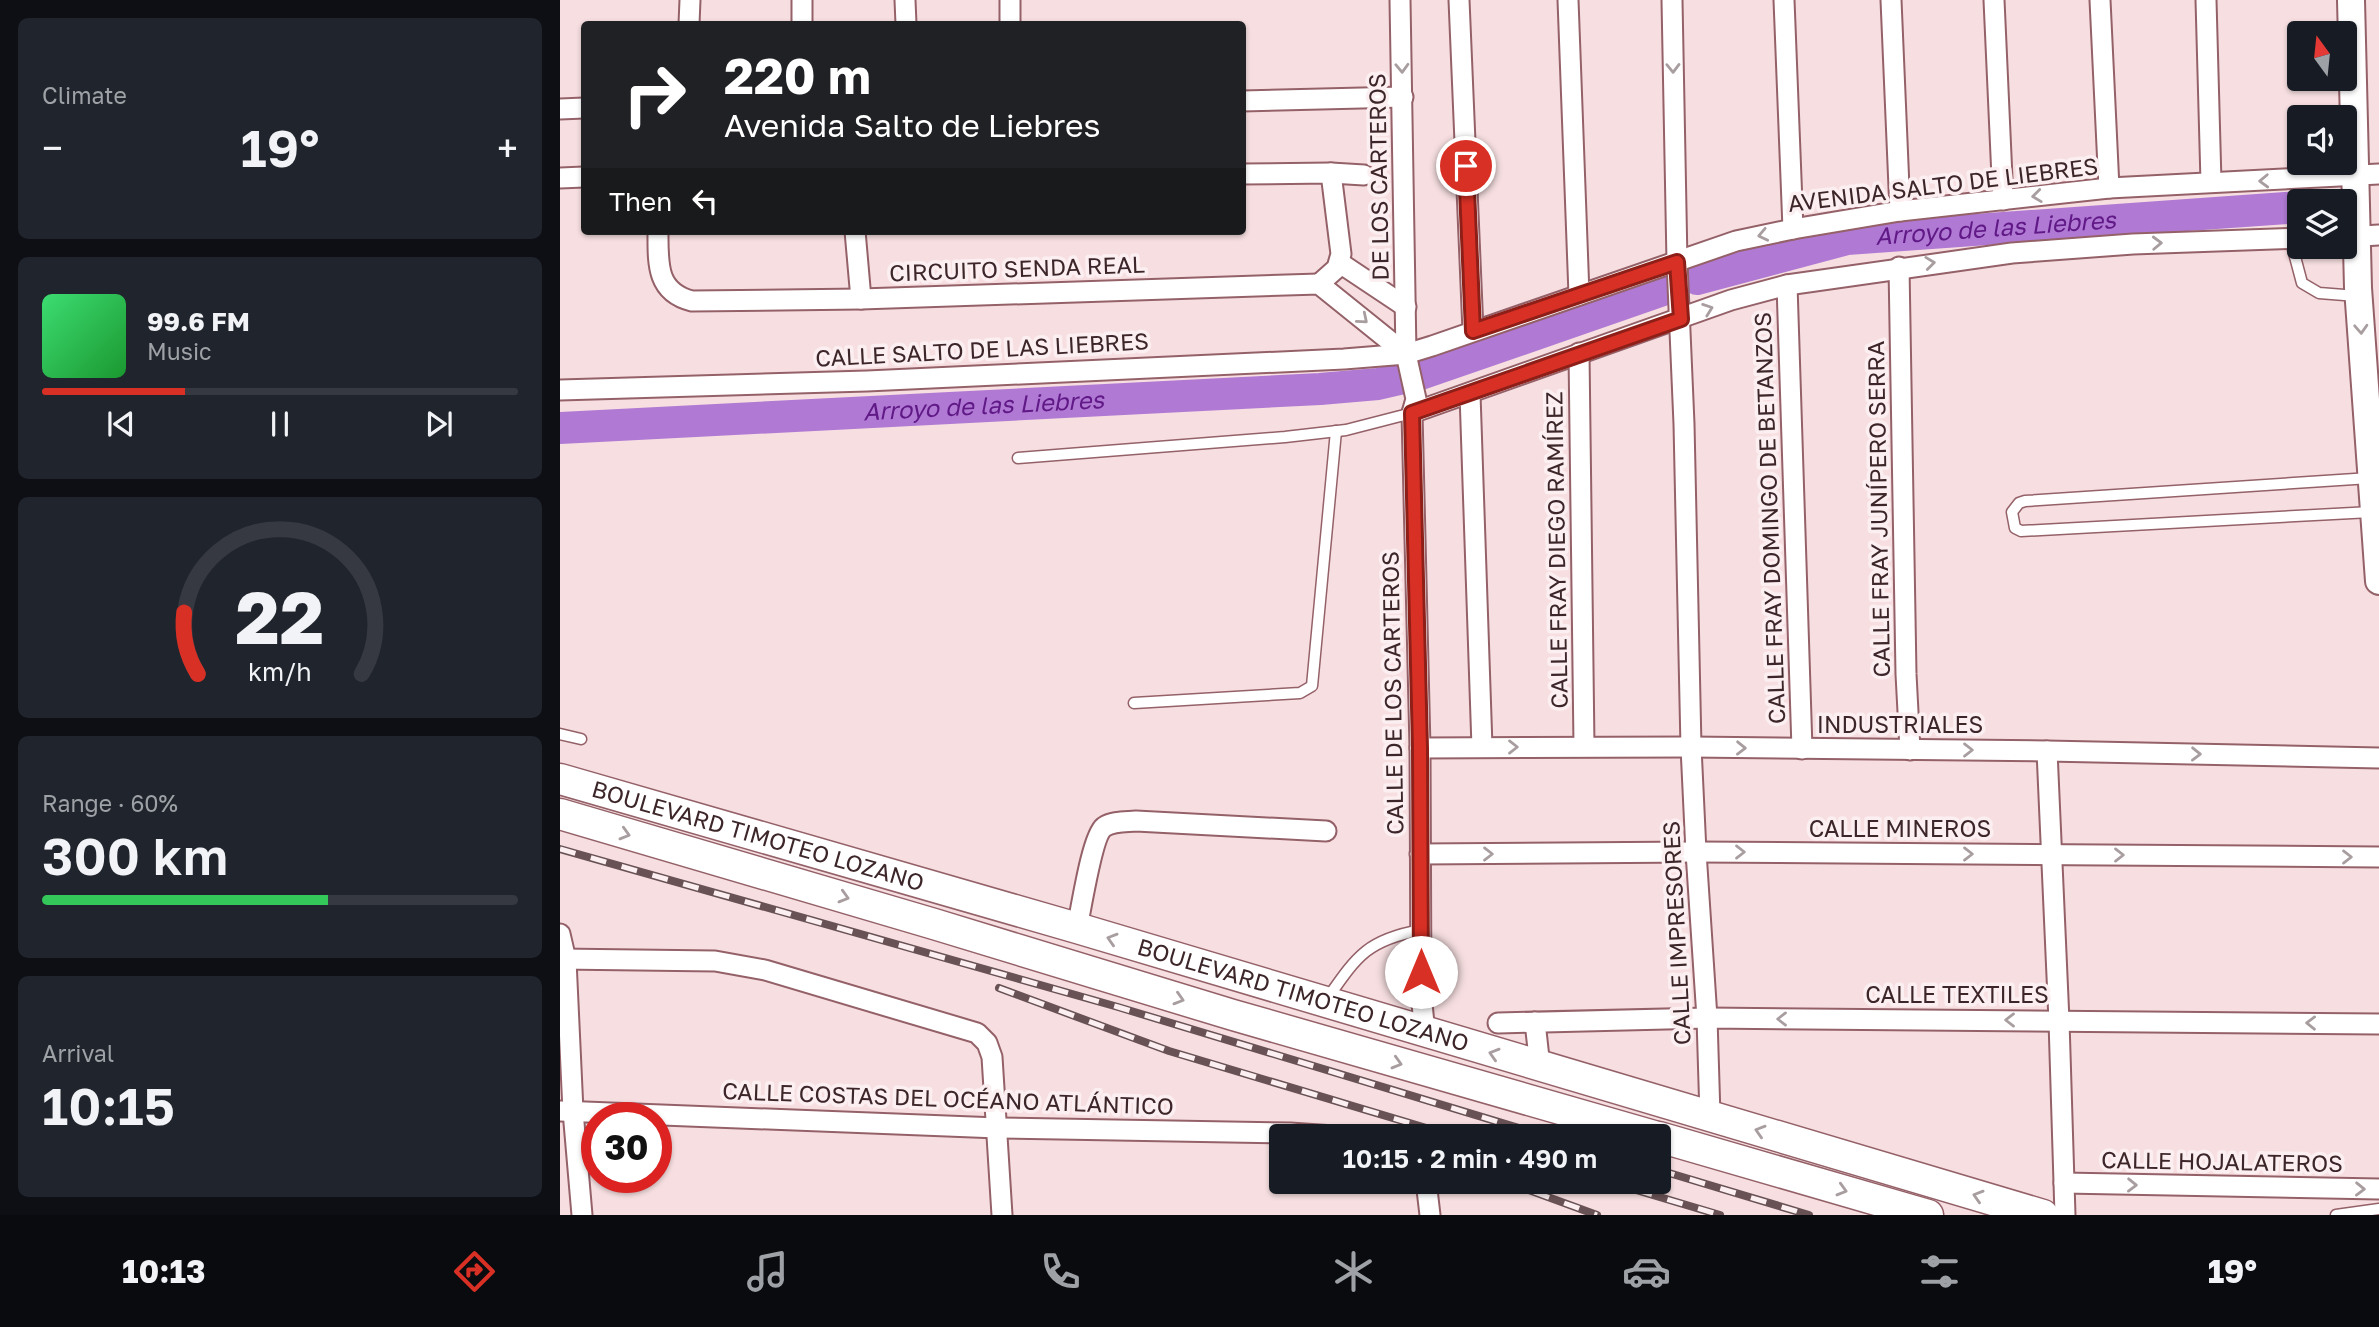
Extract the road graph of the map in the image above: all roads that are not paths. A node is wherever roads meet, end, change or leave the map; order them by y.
1 (690, 0) edge
2 (802, 0) edge
3 (905, 0) edge
4 (1010, 0) edge
5 (1400, 0) edge
6 (1459, 0) edge
7 (1568, 0) edge
8 (1672, 0) edge
9 (1784, 0) edge
10 (1891, 0) edge
11 (1994, 0) edge
12 (2100, 0) edge
13 (2206, 0) edge
14 (2351, 0) edge
15 (689, 21) edge
16 (802, 21) edge
17 (906, 21) edge
18 (1010, 21) edge
19 (1403, 97) junction
20 (1246, 101) edge
21 (581, 108) edge
22 (560, 109) edge
23 (1331, 173) junction
24 (1246, 174) edge
25 (1364, 175) dead end
26 (560, 177) edge
27 (581, 177) edge
28 (2364, 180) edge
29 (2211, 183) junction
30 (2109, 188) junction
31 (2003, 200) junction
32 (1900, 211) junction
33 (1793, 229) junction
34 (2360, 232) edge
35 (658, 235) edge
36 (855, 235) edge
37 (2287, 238) edge
38 (2298, 259) edge
39 (1340, 263) junction
40 (1899, 267) junction
41 (1677, 268) junction
42 (1319, 284) junction
43 (1787, 285) junction
44 (1579, 295) junction
45 (2359, 296) junction
46 (861, 299) junction
47 (1406, 307) junction
48 (1680, 314) junction
49 (1473, 331) junction
50 (1579, 353) junction
51 (1407, 360) junction
52 (560, 390) edge
53 (1470, 394) junction
54 (1414, 406) junction
55 (1336, 431) junction
56 (1018, 458) dead end
57 (2371, 477) junction
58 (2374, 512) junction
59 (2379, 581) edge
60 (1134, 703) dead end
61 (560, 734) edge
62 (581, 739) dead end
63 (1584, 746) junction
64 (1482, 747) junction
65 (1691, 747) junction
66 (1420, 748) junction
67 (1802, 749) junction
68 (1910, 750) junction
69 (2047, 751) junction
70 (2379, 758) edge
71 (560, 779) edge
72 (560, 814) edge
73 (1326, 831) dead end
74 (1696, 852) junction
75 (1420, 854) junction
76 (2051, 855) junction
77 (2379, 857) edge
78 (1077, 928) junction
79 (1421, 930) junction
80 (560, 934) edge
81 (563, 959) edge
82 (1325, 1003) junction
83 (1707, 1018) junction
84 (2059, 1021) junction
85 (1535, 1022) junction
86 (1498, 1023) dead end
87 (2379, 1024) edge
88 (1425, 1033) junction
89 (1541, 1067) junction
90 (566, 1111) edge
91 (1710, 1116) junction
92 (1612, 1124) edge
93 (998, 1128) junction
94 (1269, 1132) edge
95 (1671, 1140) edge
96 (2064, 1184) junction
97 (2379, 1189) edge
98 (1428, 1194) edge
99 (2379, 1209) edge
100 (582, 1215) edge
101 (1002, 1215) edge
102 (1430, 1215) edge
103 (1928, 1215) edge
104 (2043, 1215) edge
105 (2065, 1215) edge
106 (2336, 1215) edge

1 - 15 street
2 - 16 street
3 - 17 street
4 - 18 street
5 -> 19 street, DE LOS CARTEROS
6 - 49 street
7 - 44 street
8 -> 41 street, CALLE IMPRESORES
9 - 33 street
10 - 32 street
11 - 31 street
12 - 30 street
13 - 29 street
14 - 28 main road
19 - 20 street
19 - 47 street, DE LOS CARTEROS
21 - 22 street
23 - 24 street
23 - 25 street
23 - 39 street
26 - 27 street
28 -> 29 street, AVENIDA SALTO DE LIEBRES
28 - 34 main road
29 - 30 street, AVENIDA SALTO DE LIEBRES
30 -> 31 street, AVENIDA SALTO DE LIEBRES
31 - 32 street, AVENIDA SALTO DE LIEBRES
32 - 33 street, AVENIDA SALTO DE LIEBRES
33 -> 41 street, AVENIDA SALTO DE LIEBRES
34 - 45 main road
35 - 46 street, CIRCUITO SENDA REAL
36 - 46 street
40 -> 37 street
38 - 45 lane
39 - 42 street
39 - 47 street
40 - 43 street
40 - 68 street, CALLE FRAY JUNÍPERO SERRA
41 - 44 street, AVENIDA SALTO DE LIEBRES
41 - 48 street, CALLE IMPRESORES
42 - 46 street, CIRCUITO SENDA REAL
42 -> 51 street
48 -> 43 street
43 - 67 street, CALLE FRAY DOMINGO DE BETANZOS
44 - 49 street, AVENIDA SALTO DE LIEBRES
45 -> 57 main road
47 - 51 street, DE LOS CARTEROS
48 - 50 street
48 - 65 street, CALLE IMPRESORES
49 - 51 street, AVENIDA SALTO DE LIEBRES
50 - 53 street
50 - 63 street, CALLE FRAY DIEGO RAMÍREZ
51 - 52 street, CALLE SALTO DE LAS LIEBRES
51 - 54 street, CALLE DE LOS CARTEROS
53 - 54 street
53 - 64 street
54 - 55 lane
54 - 66 street, CALLE DE LOS CARTEROS
55 - 56 lane
55 - 60 lane
57 - 58 main road
57 - 58 lane
58 - 59 main road
61 - 62 lane
64 -> 63 street, INDUSTRIALES
63 - 65 street, INDUSTRIALES
64 - 66 street, INDUSTRIALES
65 -> 67 street, INDUSTRIALES
65 - 74 street, CALLE IMPRESORES
66 - 75 street, CALLE DE LOS CARTEROS
67 - 68 street, INDUSTRIALES
68 -> 69 street, INDUSTRIALES
69 -> 70 street, INDUSTRIALES
69 - 76 street
71 - 78 main road, BOULEVARD TIMOTEO LOZANO
72 -> 92 main road, BOULEVARD TIMOTEO LOZANO
73 - 78 street
75 -> 74 street, CALLE MINEROS
74 -> 76 street, CALLE MINEROS
74 - 83 street, CALLE IMPRESORES
75 - 79 street, CALLE DE LOS CARTEROS
76 -> 77 street, CALLE MINEROS
76 - 84 street
82 -> 78 main road, BOULEVARD TIMOTEO LOZANO
79 - 82 lane
79 - 88 street, CALLE DE LOS CARTEROS
80 - 81 street
81 - 90 street
81 - 93 street
82 - 88 main road, BOULEVARD TIMOTEO LOZANO
84 -> 83 street, CALLE TEXTILES
83 - 85 street, CALLE TEXTILES
83 - 91 street, CALLE IMPRESORES
87 -> 84 street, CALLE TEXTILES
84 - 96 street
85 - 86 street, CALLE TEXTILES
85 - 89 street
89 -> 88 main road, BOULEVARD TIMOTEO LOZANO
89 - 91 main road, BOULEVARD TIMOTEO LOZANO
90 - 93 street, CALLE COSTAS DEL OCÉANO ATLÁNTICO
90 - 100 street
104 -> 91 main road, BOULEVARD TIMOTEO LOZANO
93 - 94 street, CALLE COSTAS DEL OCÉANO ATLÁNTICO
93 - 101 street
95 -> 103 main road
96 -> 97 street, CALLE HOJALATEROS
96 - 105 street
98 - 102 street
99 - 106 lane

